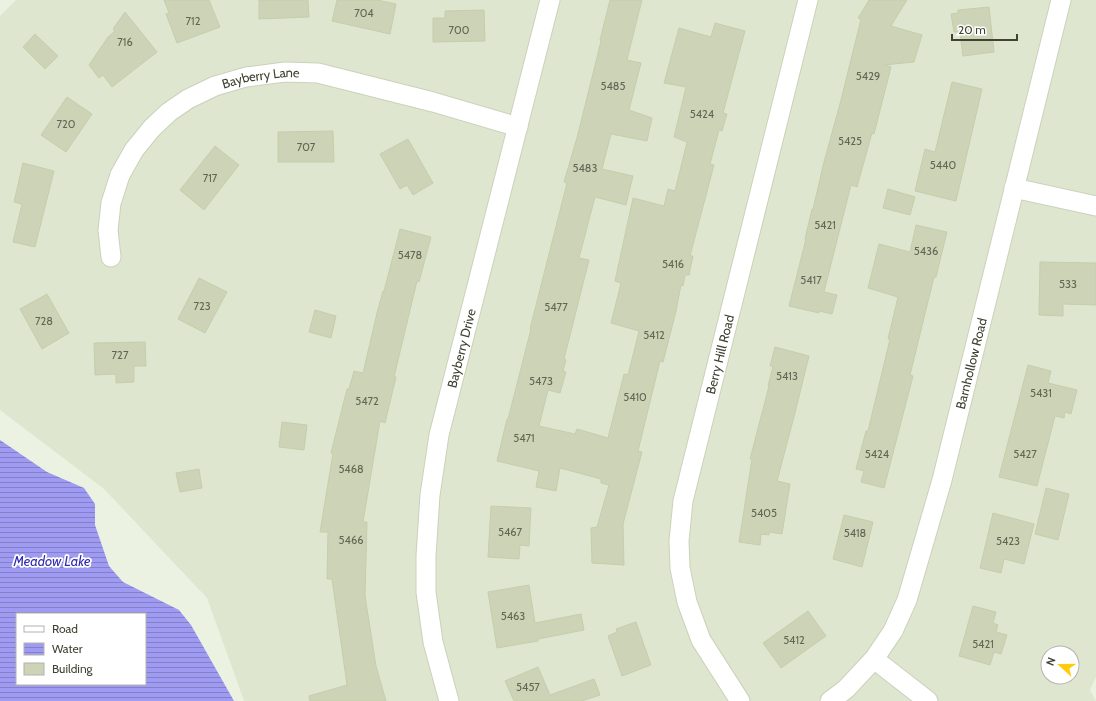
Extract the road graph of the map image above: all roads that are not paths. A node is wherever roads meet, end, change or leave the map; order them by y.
1 (550, 0) edge
2 (808, 0) edge
3 (1061, 0) edge
4 (518, 126) junction
5 (1014, 188) junction
6 (1096, 206) edge
7 (111, 257) dead end
8 (874, 659) junction
9 (449, 701) edge
10 (740, 701) edge
11 (830, 701) edge
12 (928, 701) edge

1 - 4 street, Bayberry Drive
2 - 10 street, Berry Hill Road
3 - 5 street, Barnhollow Road
4 - 7 street, Bayberry Lane
4 - 9 street, Bayberry Drive
5 - 6 street
5 - 8 street, Barnhollow Road
8 - 11 street, Barnhollow Road
8 - 12 street

